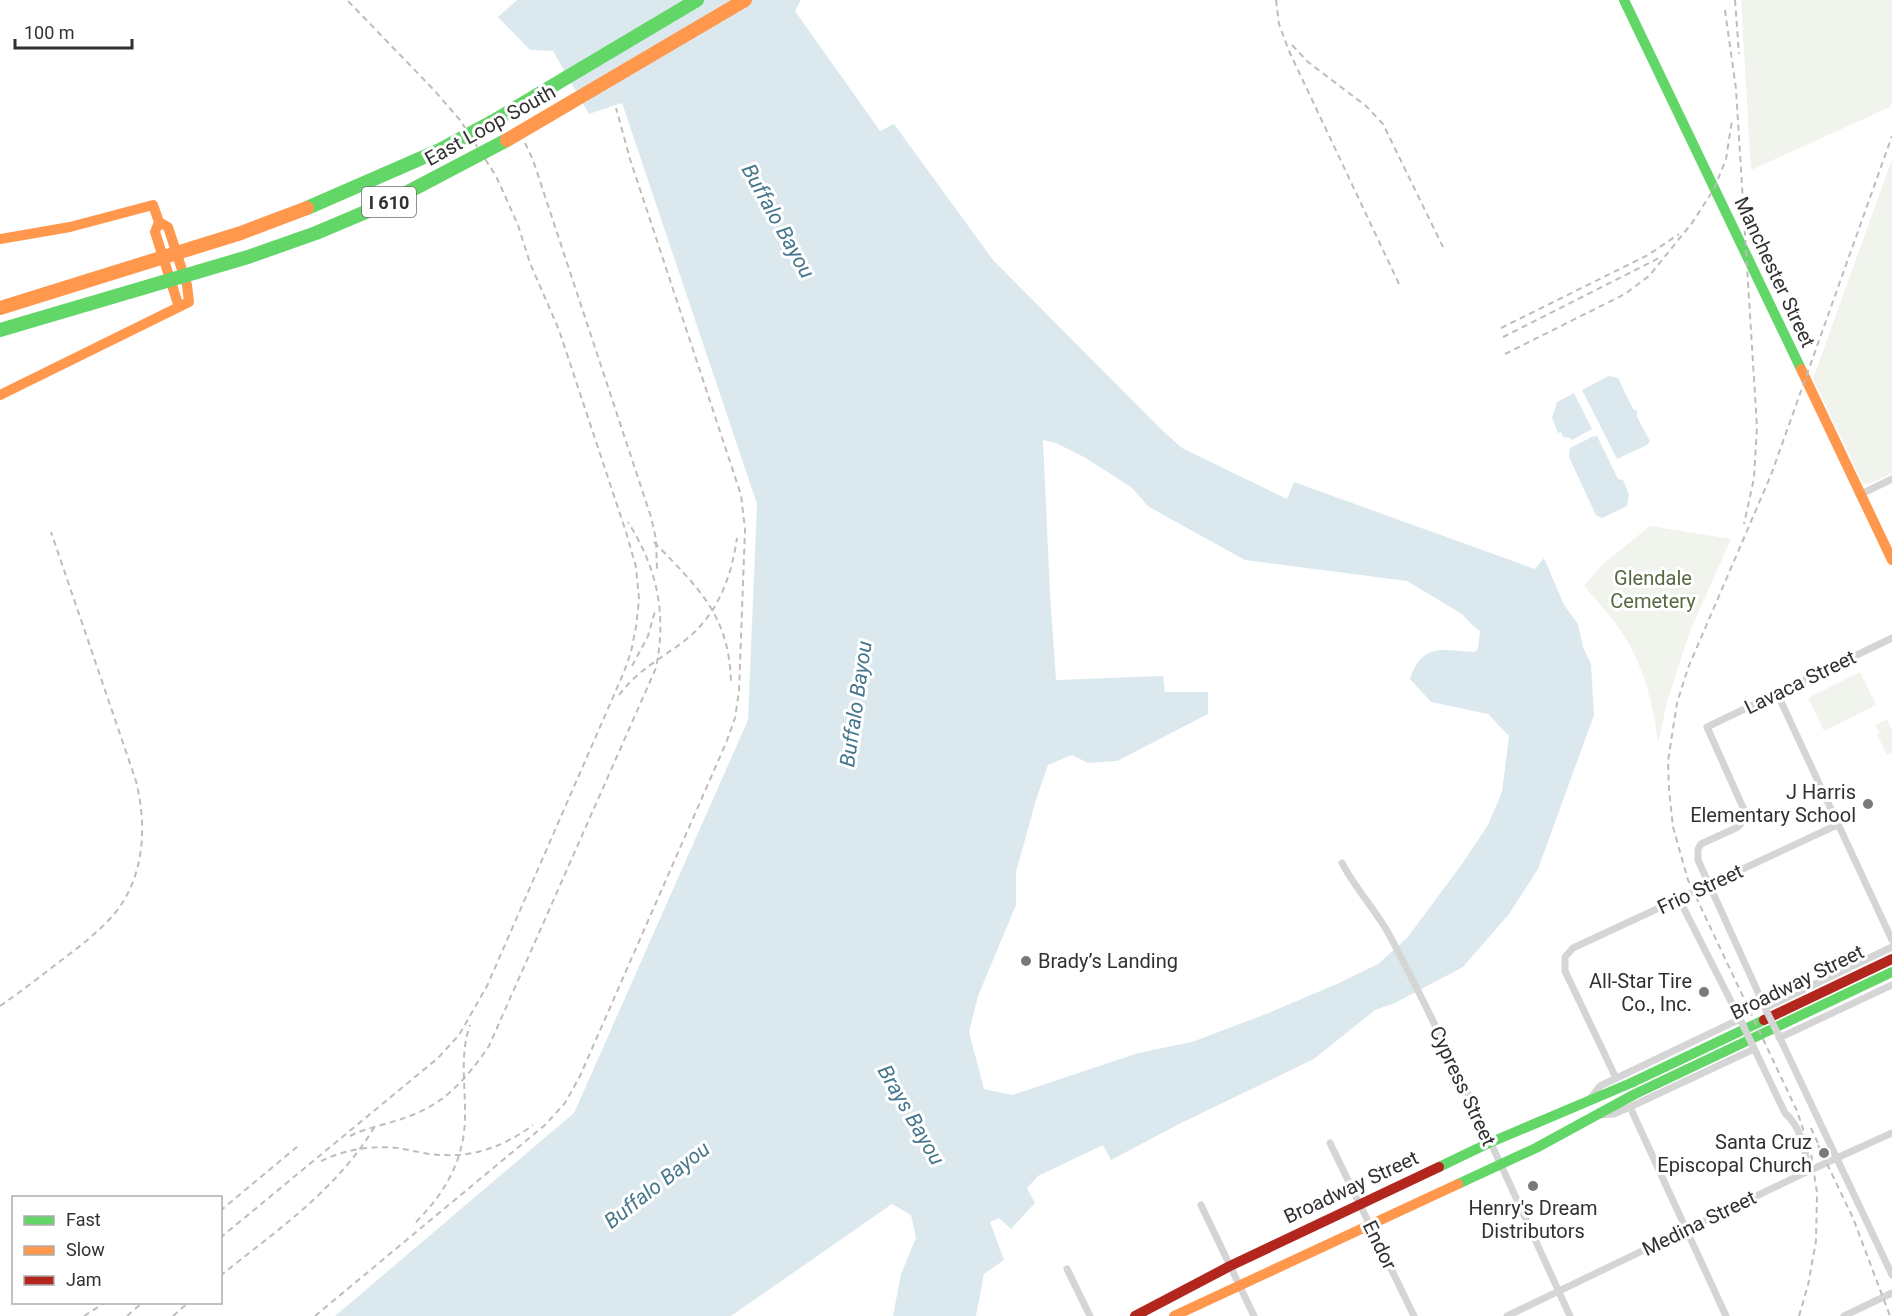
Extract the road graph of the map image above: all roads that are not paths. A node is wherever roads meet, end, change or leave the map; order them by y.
1 (697, 0) edge
2 (745, 0) edge
3 (1624, 0) edge
4 (0, 239) edge
5 (0, 308) edge
6 (0, 330) edge
7 (0, 395) edge
8 (1892, 479) edge
9 (1859, 495) junction
10 (1892, 560) edge
11 (1892, 638) edge
12 (1777, 693) junction
13 (1837, 825) junction
14 (1342, 863) dead end
15 (1708, 885) junction
16 (1679, 899) junction
17 (1892, 940) edge
18 (1892, 947) edge
19 (1892, 959) edge
20 (1892, 972) edge
21 (1892, 985) edge
22 (1766, 1010) junction
23 (1741, 1021) junction
24 (1778, 1036) junction
25 (1753, 1048) junction
26 (1616, 1078) junction
27 (1588, 1101) junction
28 (1630, 1107) junction
29 (1593, 1116) junction
30 (1892, 1133) edge
31 (1330, 1143) dead end
32 (1490, 1143) junction
33 (1837, 1159) junction
34 (1500, 1165) junction
35 (1808, 1171) junction
36 (1201, 1204) dead end
37 (1360, 1204) junction
38 (1370, 1226) junction
39 (1685, 1230) junction
40 (1230, 1266) junction
41 (1067, 1269) dead end
42 (1892, 1275) edge
43 (1240, 1287) junction
44 (1559, 1291) junction
45 (1892, 1293) edge
46 (1090, 1316) edge
47 (1134, 1316) edge
48 (1174, 1316) edge
49 (1254, 1316) edge
50 (1414, 1316) edge
51 (1507, 1316) edge
52 (1570, 1316) edge
53 (1726, 1316) edge
54 (1844, 1316) edge

1 - 5 main road, East Loop South / I 610, bridge
2 - 6 main road, East Loop South / I 610, bridge
3 - 9 main road, Manchester Street
4 - 7 main road
8 - 9 street
9 - 10 main road, Manchester Street
11 - 12 street, Lavaca Street
12 - 13 street
12 - 15 street, Lavaca Street
13 - 15 street, Frio Street
13 - 17 street
14 - 32 street, Cypress Street
15 - 16 street, Frio Street
15 - 22 street
16 - 23 street
16 - 26 street, Frio Street
18 - 22 street, Broadway Street
19 - 27 main road, Broadway Street
20 - 29 main road, Broadway Street
21 - 24 street
22 - 24 street, bridge
23 - 25 street, bridge
23 - 26 street, Broadway Street
24 - 33 street
25 - 28 street, Broadway Street
25 - 35 street
26 - 27 street, Broadway Street
27 - 32 main road, Broadway Street
28 - 29 street, Broadway Street
28 - 39 street
29 - 34 main road, Broadway Street
30 - 33 street, Medina Street
31 - 37 street, Endor
32 - 34 street, Cypress Street
32 - 37 main road, Broadway Street
33 - 35 street, Medina Street
33 - 42 street
34 - 38 main road, Broadway Street
34 - 44 street, Cypress Street
35 - 39 street, Medina Street
36 - 40 street
37 - 38 street, Endor
37 - 40 main road, Broadway Street
38 - 43 main road, Broadway Street
38 - 50 street, Endor
39 - 44 street, Medina Street
39 - 53 street
40 - 43 street
40 - 47 main road, Broadway Street
41 - 46 street
43 - 48 main road, Broadway Street
43 - 49 street
44 - 51 street, Medina Street
44 - 52 street, Cypress Street
45 - 54 street

